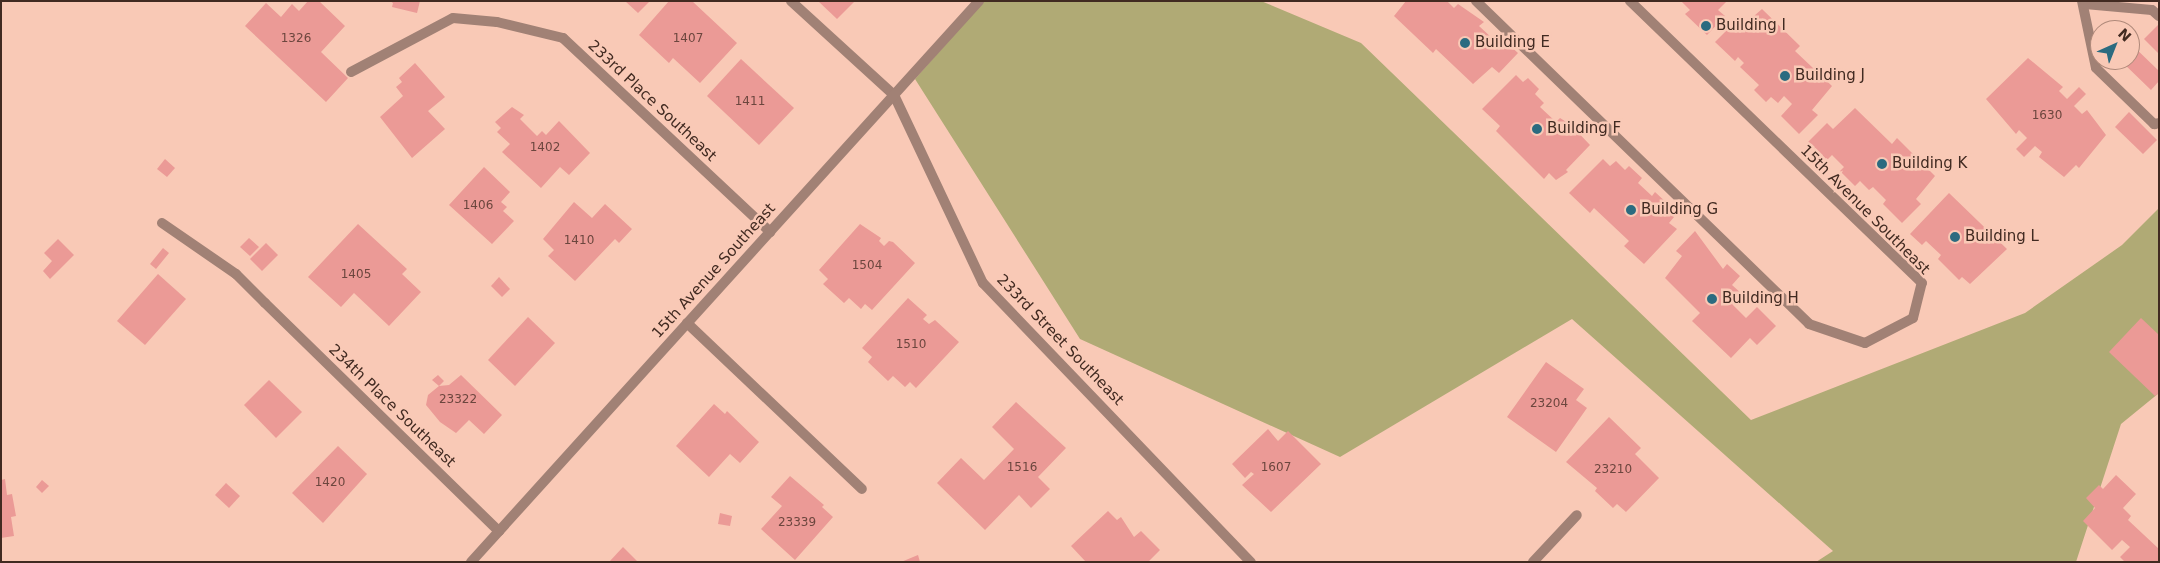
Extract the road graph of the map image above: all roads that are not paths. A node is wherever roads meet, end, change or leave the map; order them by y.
1 (791, 1) edge
2 (979, 1) edge
3 (1476, 1) edge
4 (1630, 1) edge
5 (2084, 3) edge
6 (2159, 16) edge
7 (351, 72) dead end
8 (894, 95) junction
9 (2159, 123) edge
10 (162, 223) dead end
11 (770, 232) junction
12 (688, 323) junction
13 (862, 488) dead end
14 (1577, 515) dead end
15 (499, 531) junction
16 (471, 562) edge
17 (1251, 562) edge
18 (1533, 562) edge

1 - 8 street, 233rd Street Southeast
2 - 8 street, 15th Avenue Southeast
3 - 4 street, 15th Avenue Southeast
5 - 6 street
5 - 9 street
7 - 11 street, 233rd Place Southeast
8 - 11 street, 15th Avenue Southeast
8 - 17 street, 233rd Street Southeast
10 - 15 street, 234th Place Southeast
11 - 12 street, 15th Avenue Southeast
12 - 13 street
12 - 15 street, 15th Avenue Southeast
14 - 18 street
15 - 16 street, 15th Avenue Southeast

